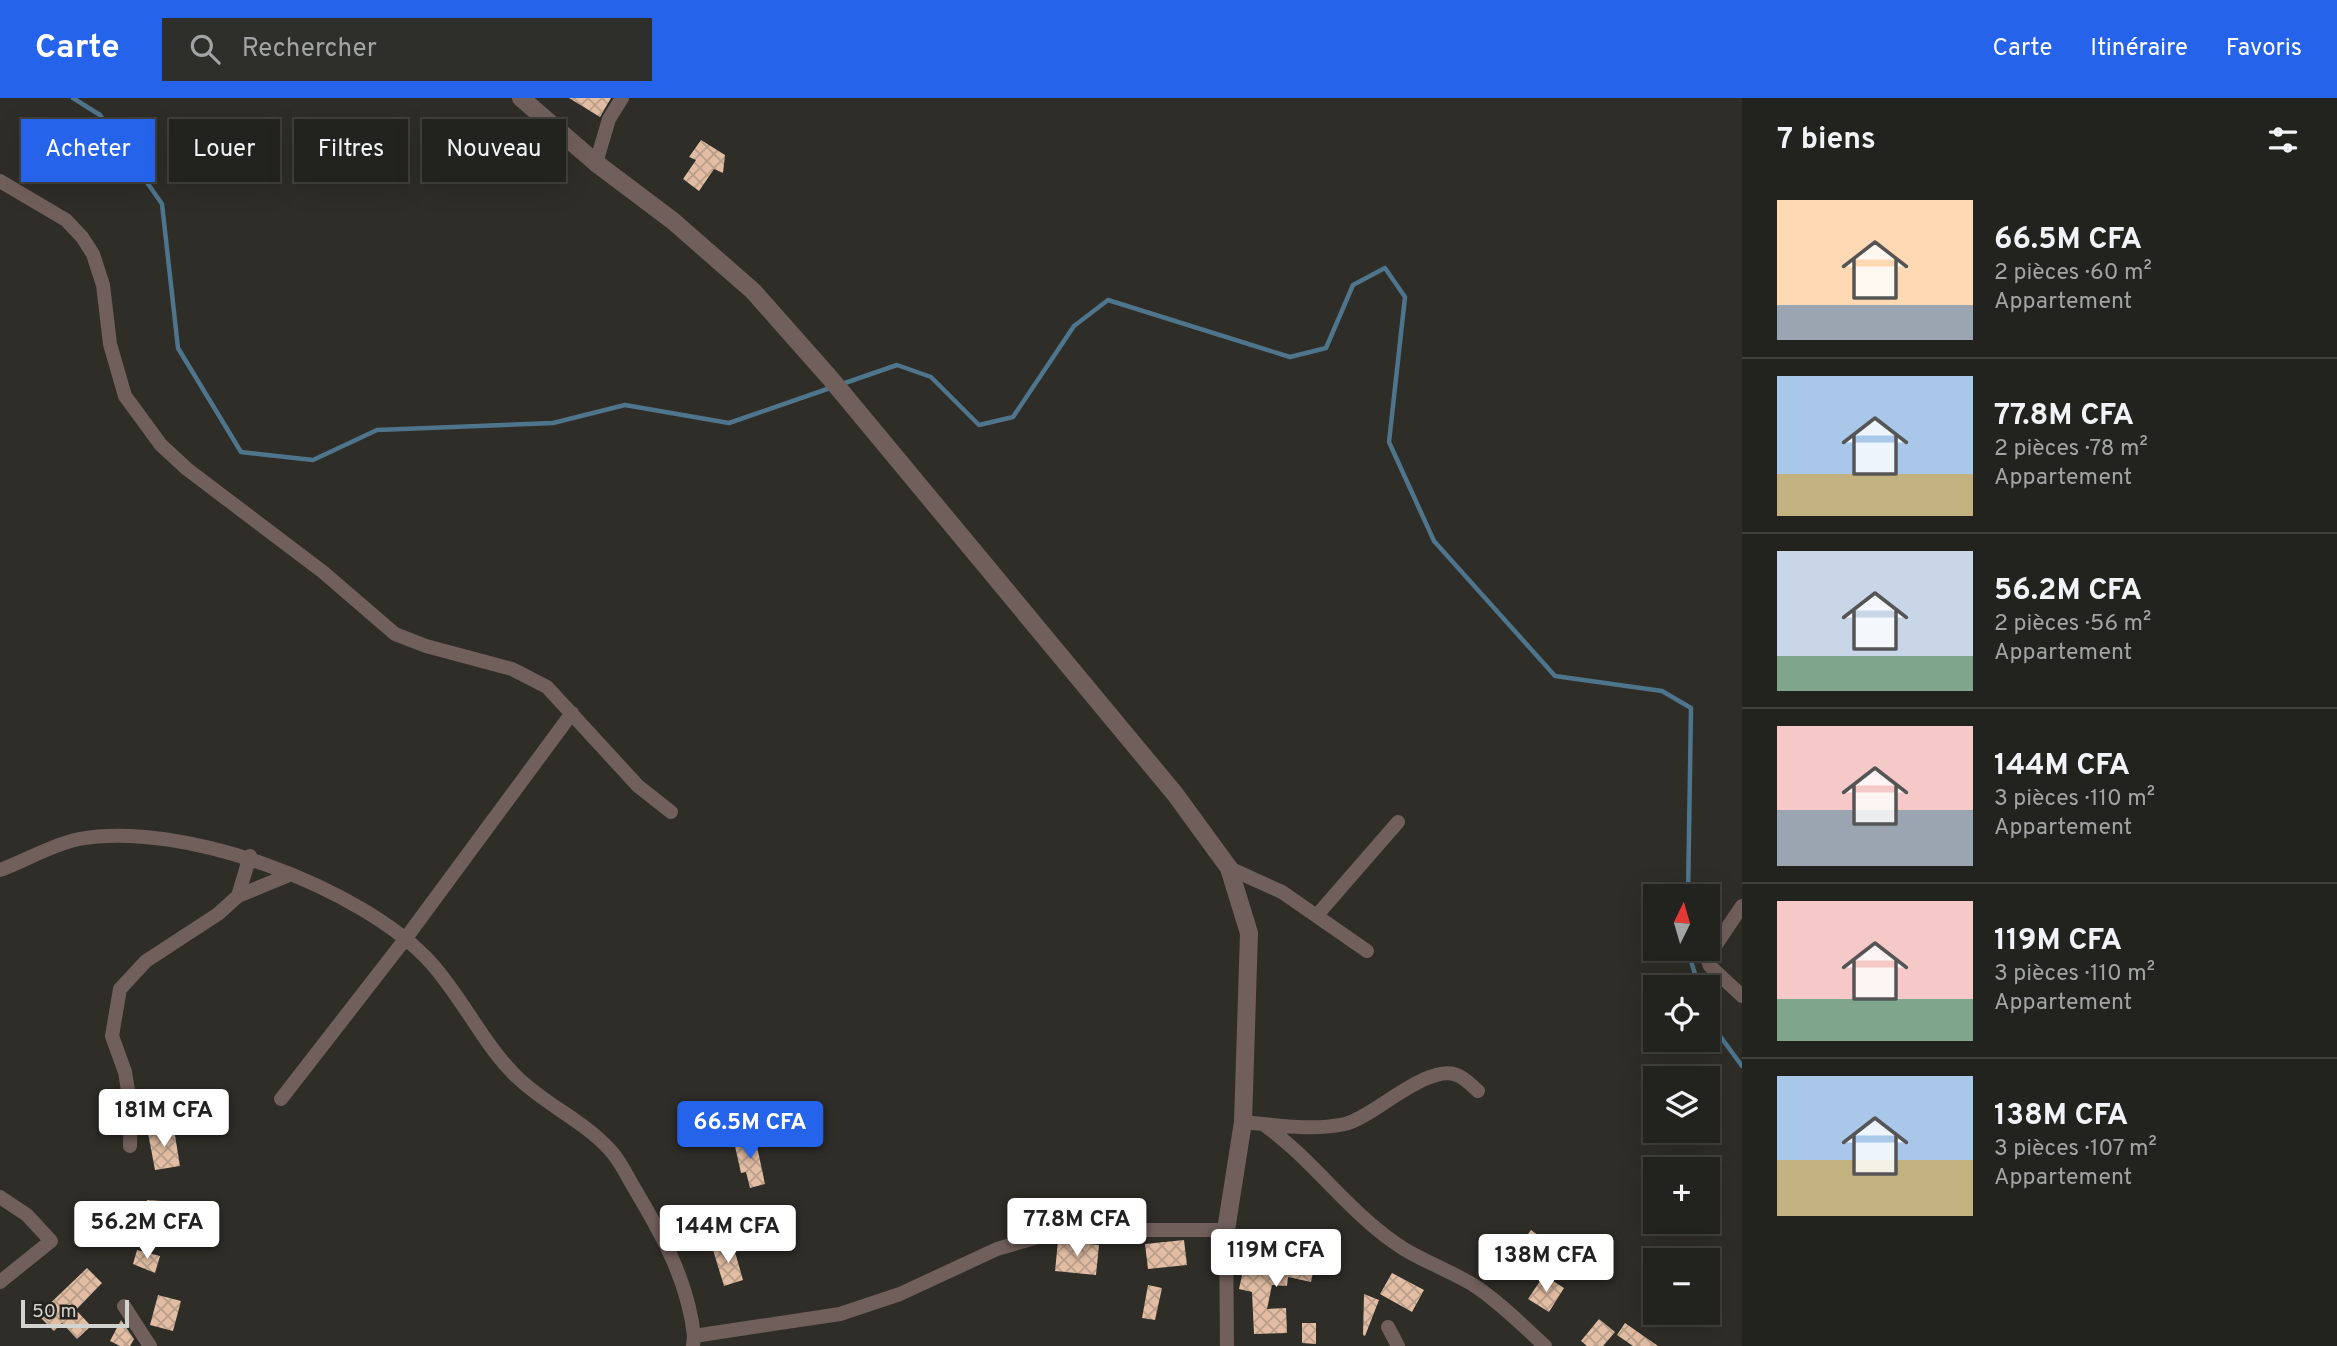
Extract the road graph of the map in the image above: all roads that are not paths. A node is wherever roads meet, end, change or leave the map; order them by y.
1 (521, 98) edge
2 (622, 98) edge
3 (596, 163) junction
4 (0, 181) edge
5 (572, 713) junction
6 (671, 813) dead end
7 (1398, 822) dead end
8 (250, 856) junction
9 (1229, 868) junction
10 (0, 870) edge
11 (289, 875) junction
12 (238, 895) junction
13 (1742, 906) edge
14 (1318, 914) junction
15 (407, 938) junction
16 (1367, 951) dead end
17 (1742, 996) edge
18 (1478, 1091) dead end
19 (281, 1099) dead end
20 (1243, 1122) junction
21 (1264, 1124) junction
22 (130, 1146) dead end
23 (0, 1197) edge
24 (1226, 1230) junction
25 (0, 1282) edge
26 (124, 1306) dead end
27 (1388, 1327) dead end
28 (694, 1341) edge
29 (150, 1346) edge
30 (1227, 1346) edge
31 (1398, 1346) edge
32 (1545, 1346) edge

1 - 3 street
2 - 3 street
3 - 9 street
4 - 5 street
5 - 6 street
5 - 15 street
7 - 14 street
8 - 10 street
8 - 11 street
8 - 12 street
9 - 14 street
9 - 20 street
11 - 12 street
11 - 15 street
12 - 22 street
13 - 17 street
14 - 16 street
15 - 19 street
15 - 28 street
18 - 21 street
20 - 21 street
20 - 24 street
21 - 32 street
23 - 25 street
24 - 28 street
24 - 30 street
26 - 29 street
27 - 31 street

